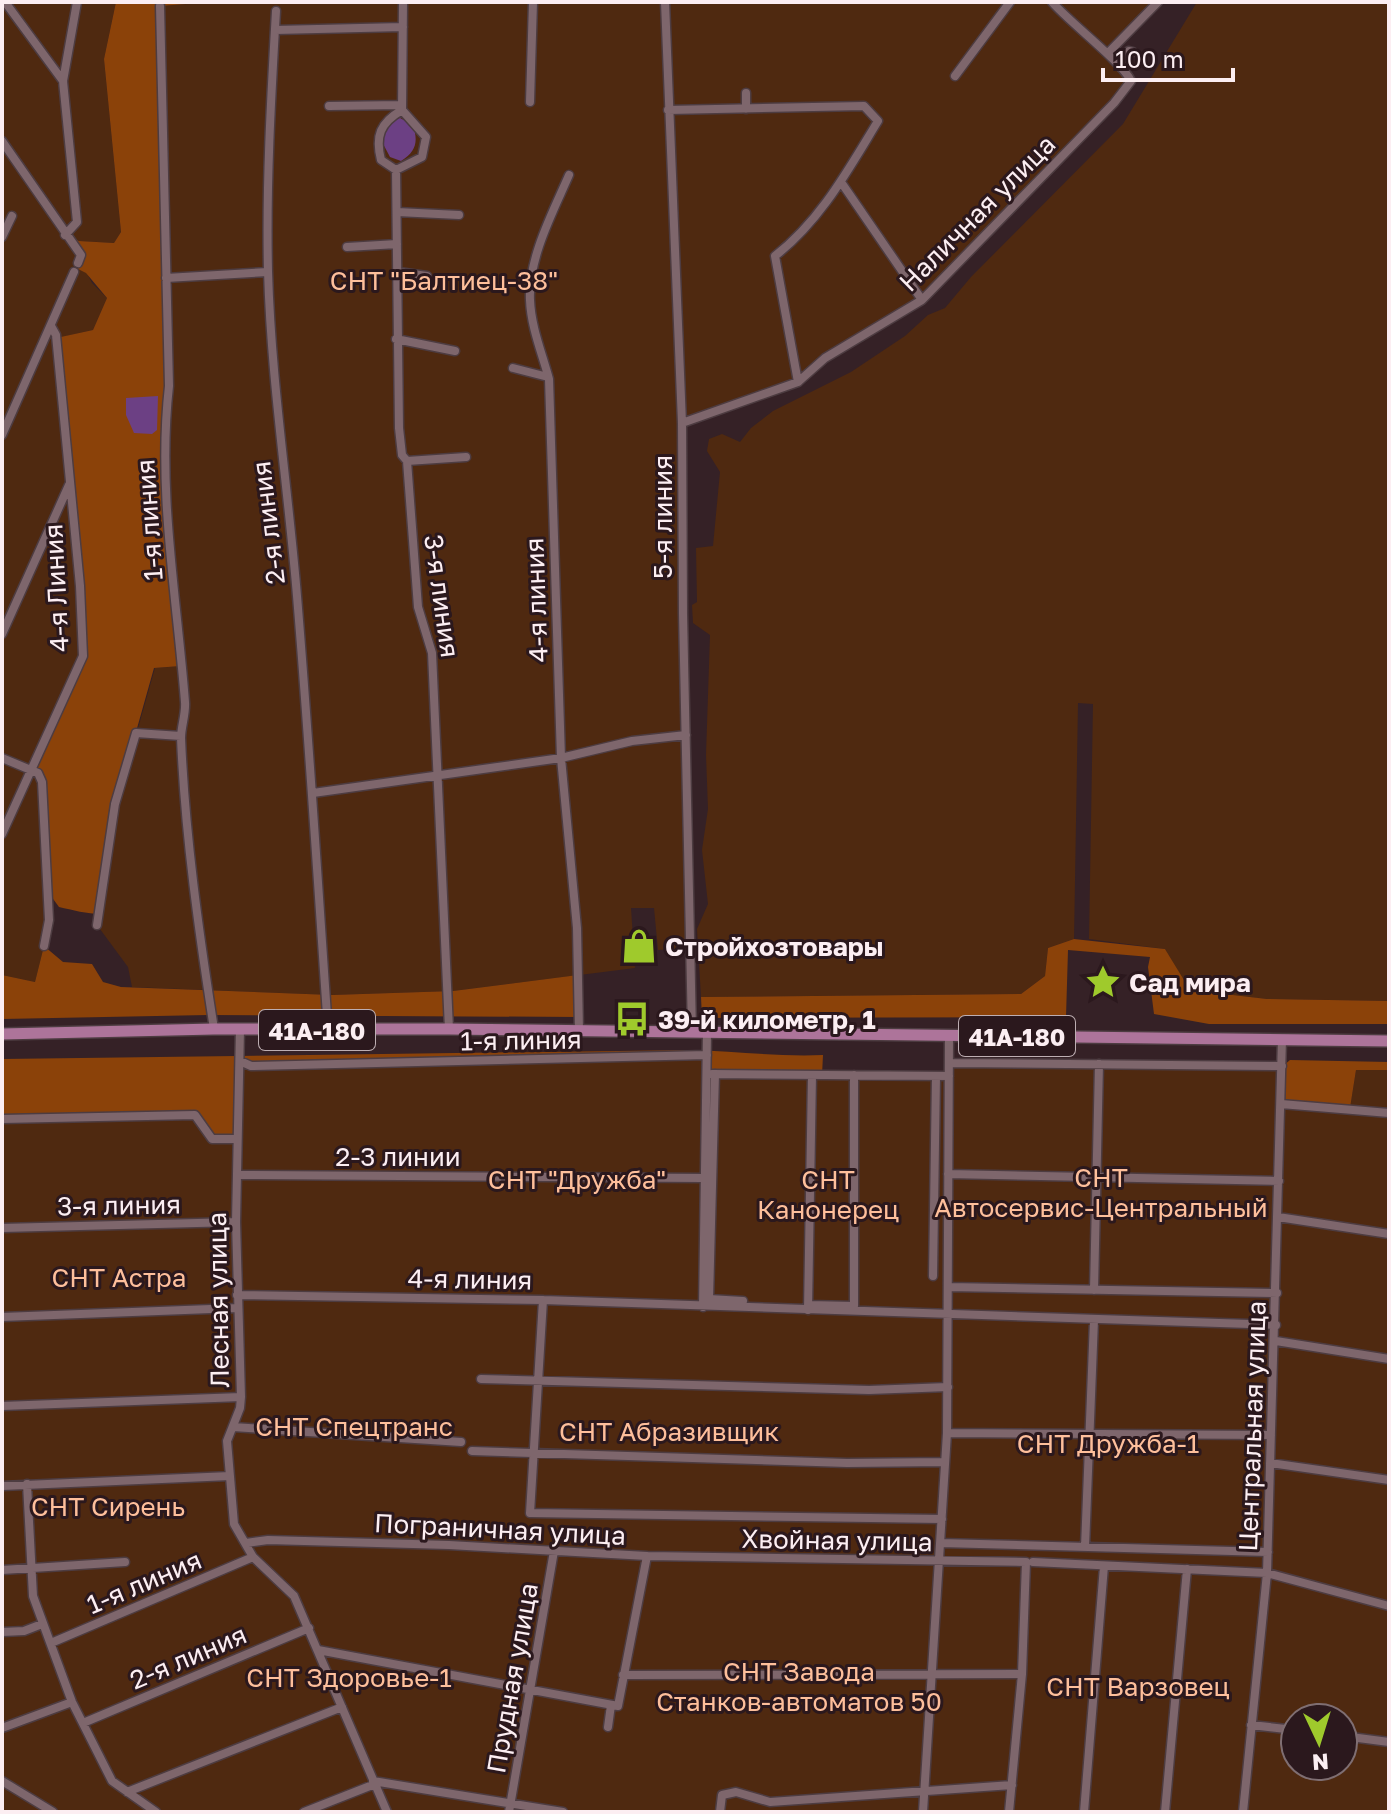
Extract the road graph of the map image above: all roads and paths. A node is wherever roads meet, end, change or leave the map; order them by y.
1 (5, 2) edge
2 (77, 2) edge
3 (403, 2) edge
4 (533, 2) edge
5 (665, 2) edge
6 (1010, 2) edge
7 (1052, 2) edge
8 (1158, 2) edge
9 (160, 6) dead end
10 (276, 11) dead end
11 (403, 27) junction
12 (275, 30) junction
13 (1133, 52) dead end
14 (1108, 53) dead end
15 (1118, 65) junction
16 (955, 76) dead end
17 (63, 81) junction
18 (746, 93) dead end
19 (530, 102) dead end
20 (329, 106) dead end
21 (402, 108) junction
22 (746, 109) junction
23 (668, 110) junction
24 (2, 141) edge
25 (396, 170) junction
26 (569, 175) dead end
27 (841, 182) junction
28 (397, 212) junction
29 (459, 215) dead end
30 (12, 216) dead end
31 (65, 235) junction
32 (2, 237) edge
33 (397, 244) junction
34 (347, 247) dead end
35 (268, 272) junction
36 (398, 272) junction
37 (427, 276) dead end
38 (166, 278) junction
39 (922, 300) junction
40 (51, 326) junction
41 (396, 339) junction
42 (455, 351) dead end
43 (513, 368) dead end
44 (548, 377) junction
45 (798, 382) junction
46 (682, 423) junction
47 (2, 435) edge
48 (466, 457) dead end
49 (407, 461) junction
50 (70, 484) junction
51 (2, 634) edge
52 (686, 735) junction
53 (181, 736) junction
54 (2, 758) edge
55 (561, 758) junction
56 (31, 770) junction
57 (439, 774) junction
58 (313, 793) junction
59 (2, 834) edge
60 (97, 925) dead end
61 (44, 946) dead end
62 (214, 1029) junction
63 (240, 1029) junction
64 (449, 1029) junction
65 (328, 1030) junction
66 (579, 1031) junction
67 (692, 1032) junction
68 (707, 1033) junction
69 (2, 1034) edge
70 (949, 1035) junction
71 (1282, 1039) junction
72 (1389, 1041) edge
73 (707, 1055) junction
74 (240, 1061) junction
75 (949, 1063) junction
76 (1099, 1064) junction
77 (1282, 1066) junction
78 (711, 1074) junction
79 (812, 1075) junction
80 (854, 1075) junction
81 (936, 1076) junction
82 (949, 1076) junction
83 (1281, 1104) junction
84 (1389, 1113) edge
85 (2, 1119) edge
86 (237, 1139) junction
87 (948, 1174) junction
88 (237, 1175) junction
89 (703, 1178) junction
90 (1096, 1179) junction
91 (1279, 1181) junction
92 (1278, 1217) junction
93 (236, 1222) junction
94 (2, 1228) edge
95 (1389, 1234) edge
96 (933, 1276) dead end
97 (948, 1287) junction
98 (1094, 1290) junction
99 (1277, 1293) junction
100 (237, 1295) junction
101 (543, 1300) junction
102 (743, 1301) dead end
103 (703, 1307) junction
104 (237, 1308) junction
105 (808, 1308) junction
106 (948, 1316) junction
107 (2, 1317) edge
108 (1094, 1320) junction
109 (1276, 1325) junction
110 (1276, 1341) junction
111 (1389, 1359) edge
112 (481, 1379) dead end
113 (539, 1381) junction
114 (948, 1387) junction
115 (241, 1397) junction
116 (2, 1406) edge
117 (233, 1427) junction
118 (947, 1433) junction
119 (1092, 1434) junction
120 (1271, 1435) junction
121 (461, 1442) dead end
122 (472, 1451) dead end
123 (535, 1452) junction
124 (945, 1462) junction
125 (1270, 1463) junction
126 (230, 1476) junction
127 (1389, 1480) edge
128 (27, 1484) junction
129 (2, 1486) edge
130 (942, 1519) junction
131 (246, 1543) junction
132 (941, 1543) junction
133 (1085, 1547) junction
134 (554, 1551) junction
135 (1268, 1552) junction
136 (647, 1556) junction
137 (253, 1557) junction
138 (125, 1562) dead end
139 (940, 1562) junction
140 (1030, 1562) junction
141 (1104, 1566) junction
142 (31, 1569) junction
143 (1187, 1569) junction
144 (2, 1570) edge
145 (1267, 1573) junction
146 (1389, 1606) edge
147 (42, 1624) junction
148 (309, 1628) junction
149 (2, 1632) edge
150 (51, 1643) junction
151 (318, 1650) junction
152 (932, 1672) junction
153 (1022, 1674) junction
154 (623, 1675) junction
155 (528, 1690) junction
156 (72, 1702) junction
157 (615, 1706) junction
158 (342, 1707) junction
159 (83, 1723) junction
160 (1251, 1725) junction
161 (608, 1727) dead end
162 (2, 1728) edge
163 (1279, 1728) edge
164 (1359, 1738) edge
165 (1389, 1742) edge
166 (2, 1781) edge
167 (374, 1782) junction
168 (1012, 1785) junction
169 (924, 1789) junction
170 (127, 1792) junction
171 (510, 1807) edge
172 (53, 1812) edge
173 (156, 1812) edge
174 (304, 1812) edge
175 (387, 1812) edge
176 (563, 1812) edge
177 (720, 1812) edge
178 (923, 1812) edge
179 (1009, 1812) edge
180 (1084, 1812) edge
181 (1165, 1812) edge
182 (1243, 1812) edge

1 - 17 street
2 - 17 street
3 - 11 street
4 - 19 street
5 - 23 street, 5-я линия
6 - 16 street
7 - 15 street
8 - 14 street
9 - 38 street, 1-я линия
10 - 12 street, 2-я линия
11 - 12 street
11 - 21 street
12 - 35 street, 2-я линия
13 - 15 street
15 - 39 street, Наличная улица
17 - 31 street
18 - 22 street
20 - 21 street
21 - 25 street
21 - 25 street
22 - 23 street
22 - 27 street
23 - 46 street, 5-я линия
24 - 31 street
25 - 28 street, 3-я линия
26 - 44 street, 4-я линия
27 - 39 street
27 - 45 street
28 - 29 street
28 - 33 street, 3-я линия
30 - 32 street
31 - 40 street
33 - 34 street
33 - 36 street, 3-я линия
35 - 38 street
35 - 58 street, 2-я линия
36 - 37 street
36 - 41 street, 3-я линия
38 - 53 street, 1-я линия
39 - 45 street, Наличная улица
40 - 47 street
40 - 50 street, 4-я Линия
41 - 42 street
41 - 49 street, 3-я линия
43 - 44 street
44 - 55 street, 4-я линия
45 - 46 street, Наличная улица
46 - 52 street, 5-я линия
48 - 49 street
49 - 57 street, 3-я линия
50 - 51 street
50 - 56 street, 4-я Линия
52 - 55 street
52 - 67 street, 5-я линия
53 - 60 street
53 - 62 street, 1-я линия
54 - 56 street
55 - 57 street
55 - 66 street, 4-я линия
56 - 59 street, 4-я Линия
56 - 61 street
57 - 58 street
57 - 64 street, 3-я линия
58 - 65 street, 2-я линия
62 - 63 main road, 41А-180
62 - 69 main road, 41А-180
63 - 65 main road, 41А-180
63 - 74 street, Лесная улица
64 - 65 main road, 41А-180
64 - 66 main road, 41А-180
66 - 67 main road, 41А-180
67 - 68 main road, 41А-180
68 - 70 main road, 41А-180
68 - 73 street
70 - 71 main road, 41А-180
70 - 75 street
71 - 72 main road, 41А-180
71 - 77 street, Центральная улица
73 - 74 street, 1-я линия
73 - 78 street
74 - 86 street, Лесная улица
75 - 76 street
75 - 82 street
76 - 77 street
76 - 90 street
77 - 83 street, Центральная улица
78 - 79 street
78 - 89 street
78 - 102 street
79 - 80 street
79 - 105 street
80 - 81 street
80 - 105 street
81 - 82 street
81 - 96 street
82 - 87 street
83 - 84 street
83 - 91 street, Центральная улица
85 - 86 street
86 - 88 street, Лесная улица
87 - 90 street
87 - 97 street
88 - 89 street, 2-3 линии
88 - 93 street, Лесная улица
89 - 103 street
90 - 91 street
90 - 98 street
91 - 92 street, Центральная улица
92 - 95 street
92 - 99 street, Центральная улица
93 - 94 street, 3-я линия
93 - 100 street, Лесная улица
97 - 98 street
97 - 106 street
98 - 99 street
99 - 109 street, Центральная улица
100 - 101 street, 4-я линия
100 - 104 street, Лесная улица
101 - 103 street, 4-я линия
101 - 113 street
103 - 105 street, 4-я линия
104 - 107 street
104 - 115 street, Лесная улица
105 - 106 street
106 - 108 street
106 - 114 street
108 - 109 street
108 - 119 street
109 - 110 street, Центральная улица
110 - 111 street
110 - 120 street, Центральная улица
112 - 113 street
113 - 114 street
113 - 123 street
114 - 118 street
115 - 116 street
115 - 117 street, Лесная улица
117 - 121 street
117 - 126 street, Лесная улица
118 - 119 street
118 - 124 street
119 - 120 street
119 - 133 street
120 - 125 street, Центральная улица
122 - 123 street
123 - 124 street
123 - 130 street
124 - 130 street
125 - 127 street
125 - 135 street, Центральная улица
126 - 128 street
126 - 131 street, Лесная улица
128 - 129 street
128 - 142 street
130 - 132 street
131 - 134 street, Пограничная улица
131 - 137 street, Лесная улица
132 - 133 street
132 - 139 street
133 - 135 street
134 - 136 street, Пограничная улица
134 - 155 street, Прудная улица
135 - 145 street, Центральная улица
136 - 139 street, Хвойная улица
136 - 154 street, Пограничная улица
137 - 148 street, Лесная улица
137 - 150 street, 1-я линия
138 - 142 street
139 - 140 street, Хвойная улица
139 - 152 street
140 - 141 street, Хвойная улица
140 - 153 street
141 - 143 street, Хвойная улица
141 - 180 street
142 - 144 street
142 - 147 street
143 - 145 street, Хвойная улица
143 - 181 street
145 - 146 street
145 - 160 street, Центральная улица
147 - 149 street
147 - 150 street
148 - 151 street, Лесная улица
148 - 159 street, 2-я линия
150 - 156 street
151 - 155 street
151 - 158 street, Лесная улица
152 - 153 street
152 - 154 street
152 - 169 street
153 - 168 street
154 - 157 street, Пограничная улица
155 - 157 street
155 - 171 street, Прудная улица
156 - 159 street
156 - 162 street
157 - 161 street, Пограничная улица
158 - 167 street, Лесная улица
158 - 170 street
159 - 170 street
160 - 163 street
160 - 182 street, Центральная улица
164 - 165 street
166 - 172 street
167 - 171 street
167 - 174 street
167 - 175 street, Лесная улица
168 - 169 street
168 - 179 street
169 - 177 street
169 - 178 street
170 - 173 street
171 - 176 street

